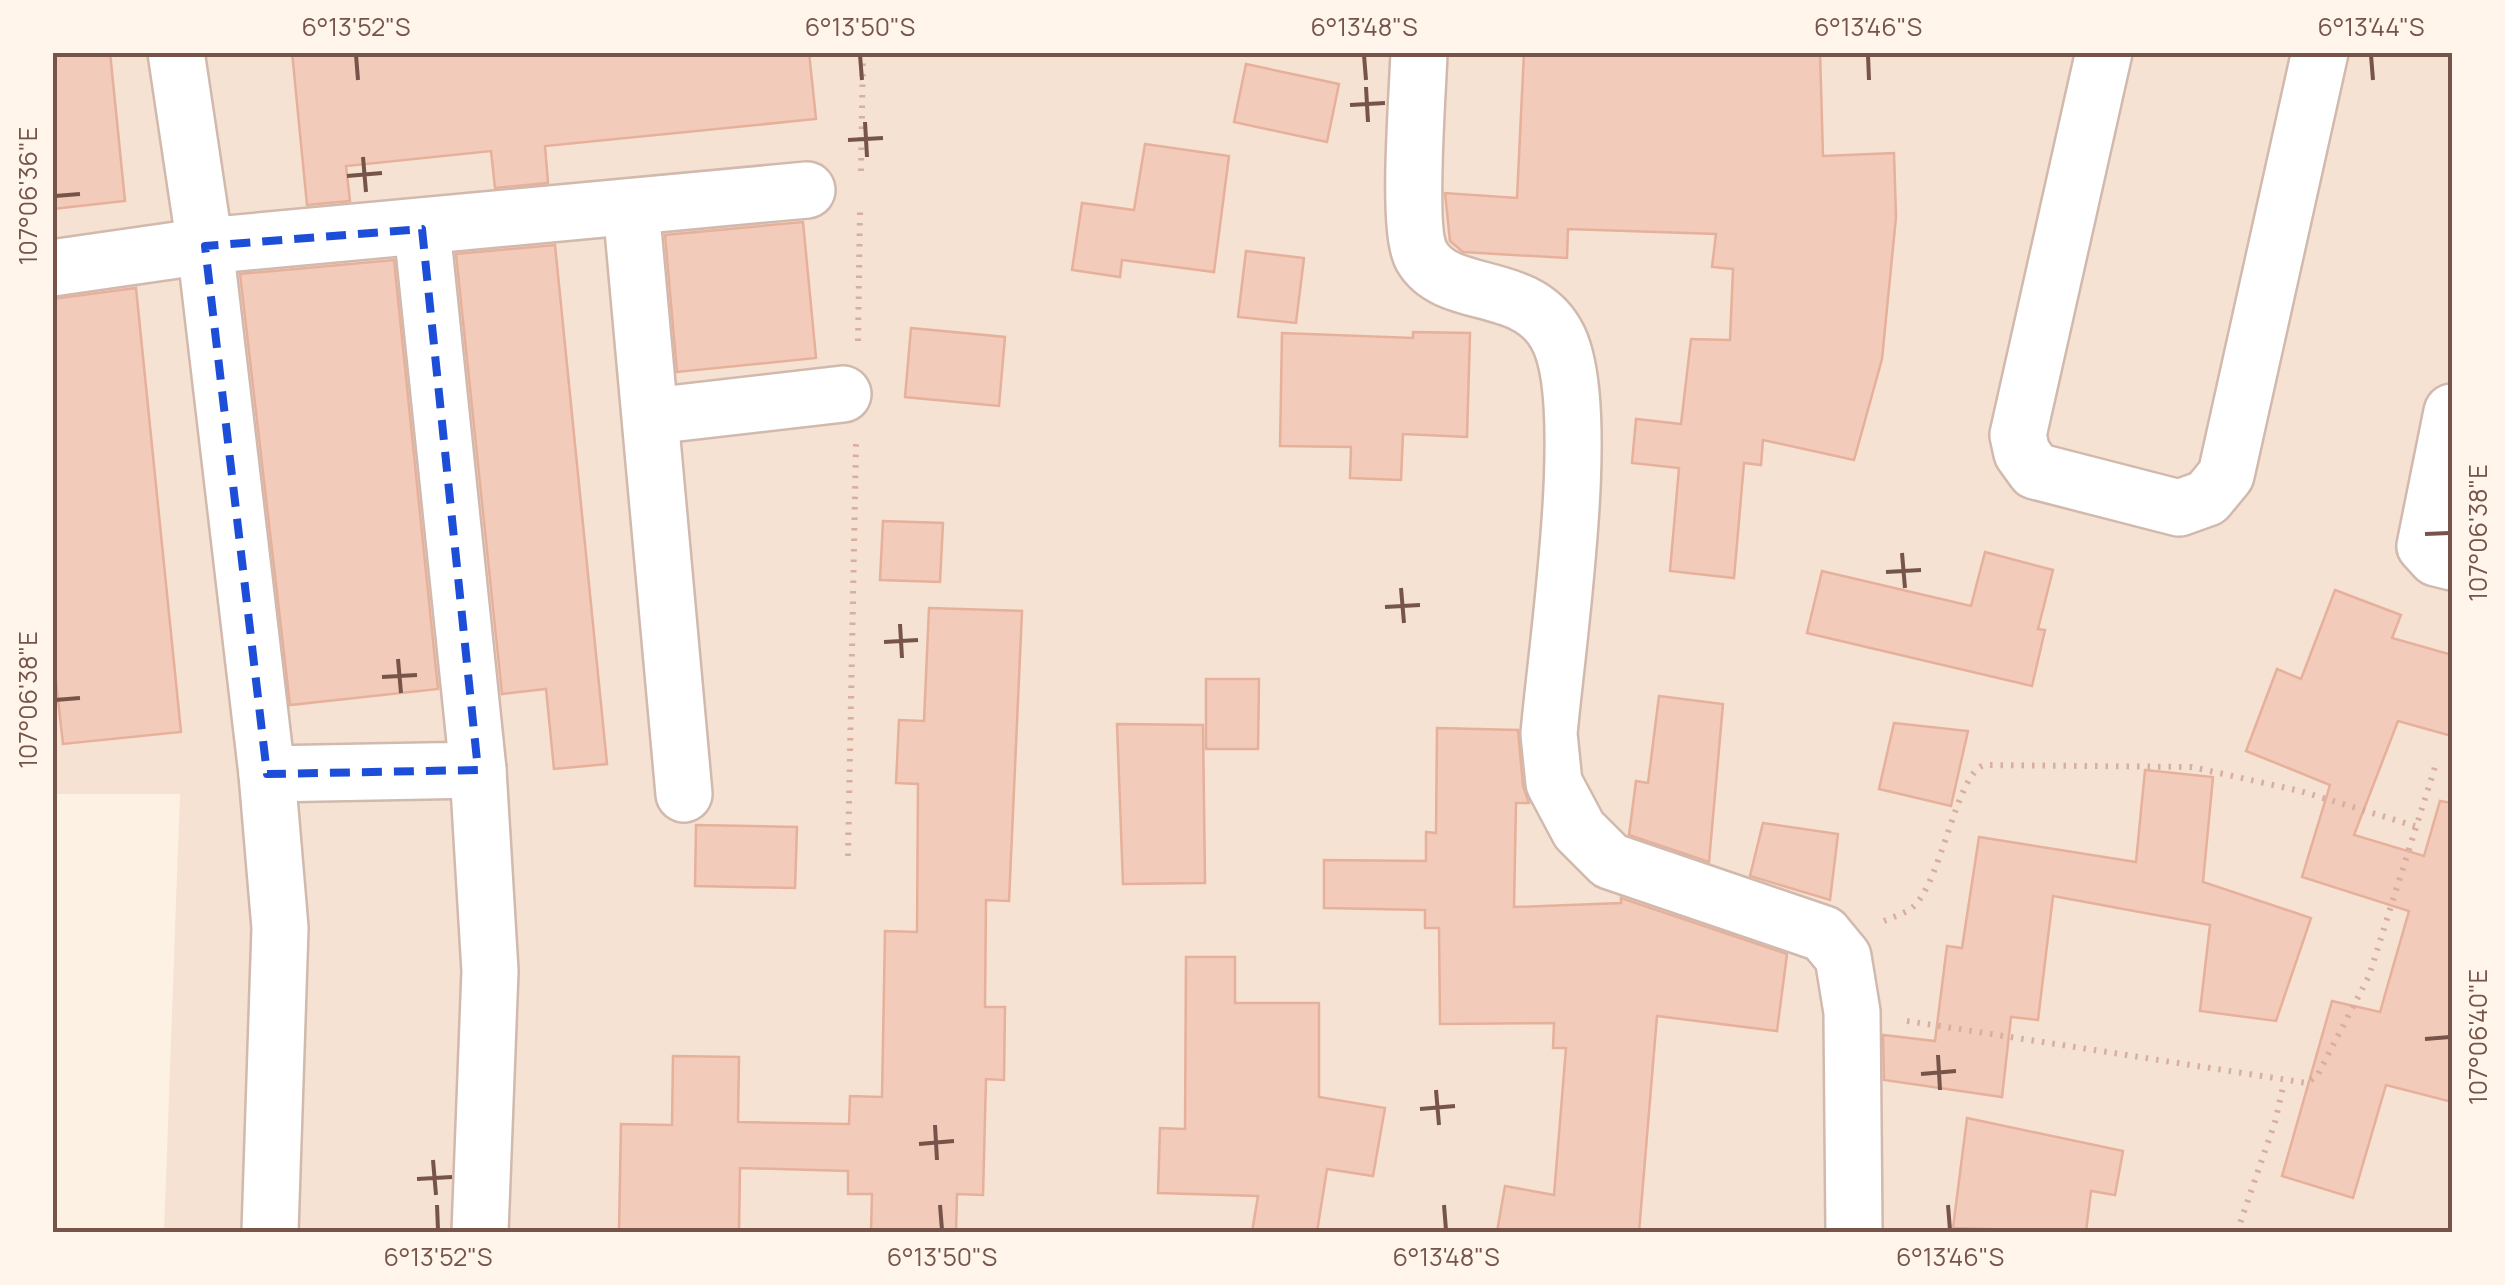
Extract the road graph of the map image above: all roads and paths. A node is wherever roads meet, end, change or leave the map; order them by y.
1 (176, 52) edge
2 (863, 52) edge
3 (1418, 52) edge
4 (2104, 52) edge
5 (2320, 52) edge
6 (807, 190) dead end
7 (631, 208) junction
8 (422, 229) junction
9 (205, 246) junction
10 (52, 268) edge
11 (852, 388) junction
12 (2452, 412) edge
13 (652, 416) junction
14 (2452, 562) edge
15 (2435, 767) dead end
16 (478, 770) junction
17 (267, 774) junction
18 (684, 794) dead end
19 (2415, 826) junction
20 (848, 856) dead end
21 (1824, 934) junction
22 (1852, 1012) junction
23 (2284, 1083) junction
24 (270, 1232) edge
25 (480, 1232) edge
26 (1854, 1232) edge
27 (2237, 1232) edge

1 - 9 street
2 - 11 path
3 - 21 street
4 - 5 street
6 - 7 street
7 - 8 street
7 - 13 street
8 - 9 street
8 - 16 street
9 - 10 street
9 - 17 street
11 - 13 street
11 - 20 path
12 - 14 street
13 - 18 street
15 - 19 path
16 - 17 street
16 - 25 street
17 - 24 street
19 - 21 path
19 - 23 path
21 - 22 street
22 - 23 path
22 - 26 street
23 - 27 path

